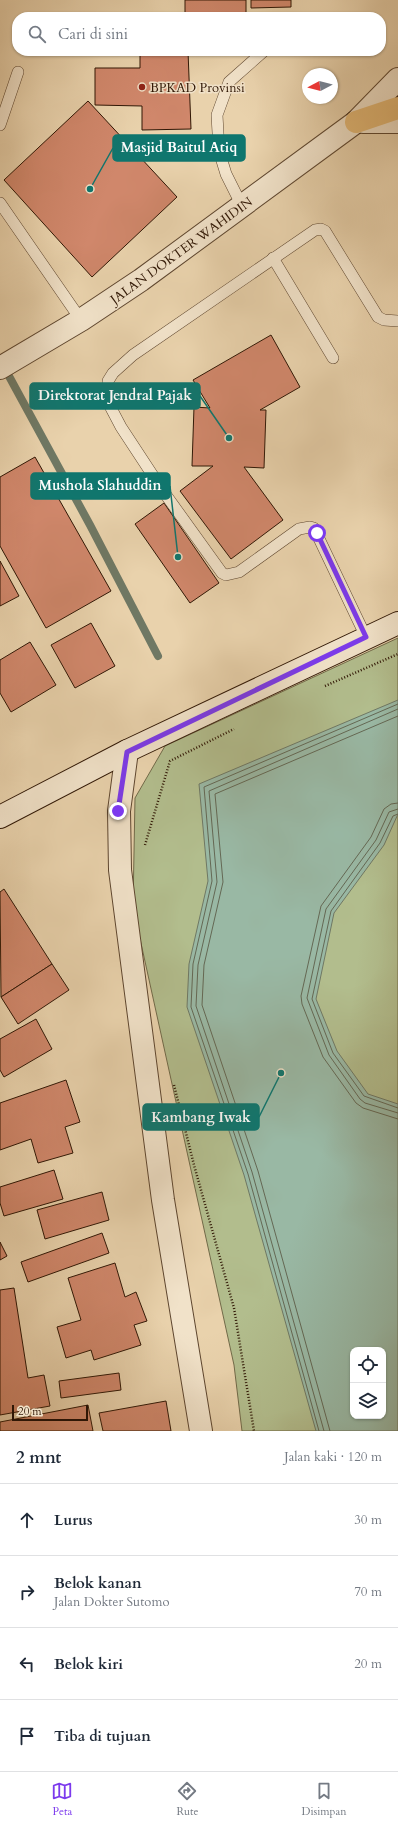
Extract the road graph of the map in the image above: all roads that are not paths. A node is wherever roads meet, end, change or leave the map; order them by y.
1 (258, 56) edge
2 (18, 72) dead end
3 (398, 79) edge
4 (398, 108) edge
5 (356, 122) junction
6 (398, 122) edge
7 (0, 125) edge
8 (0, 203) edge
9 (242, 206) junction
10 (272, 258) junction
11 (82, 320) junction
12 (398, 321) edge
13 (333, 358) dead end
14 (6, 364) edge
15 (398, 623) edge
16 (366, 637) junction
17 (127, 752) junction
18 (0, 817) edge
19 (201, 1431) edge

1 - 9 lane
2 - 7 lane
3 - 5 street, JALAN DOKTER WAHIDIN
4 - 5 main road
5 - 6 street
5 - 9 street, JALAN DOKTER WAHIDIN
8 - 11 lane
9 - 11 street, JALAN DOKTER WAHIDIN
10 - 12 lane
10 - 13 lane
10 - 16 lane
11 - 14 street, JALAN DOKTER WAHIDIN
15 - 16 street
16 - 17 street
17 - 18 street
17 - 19 street

